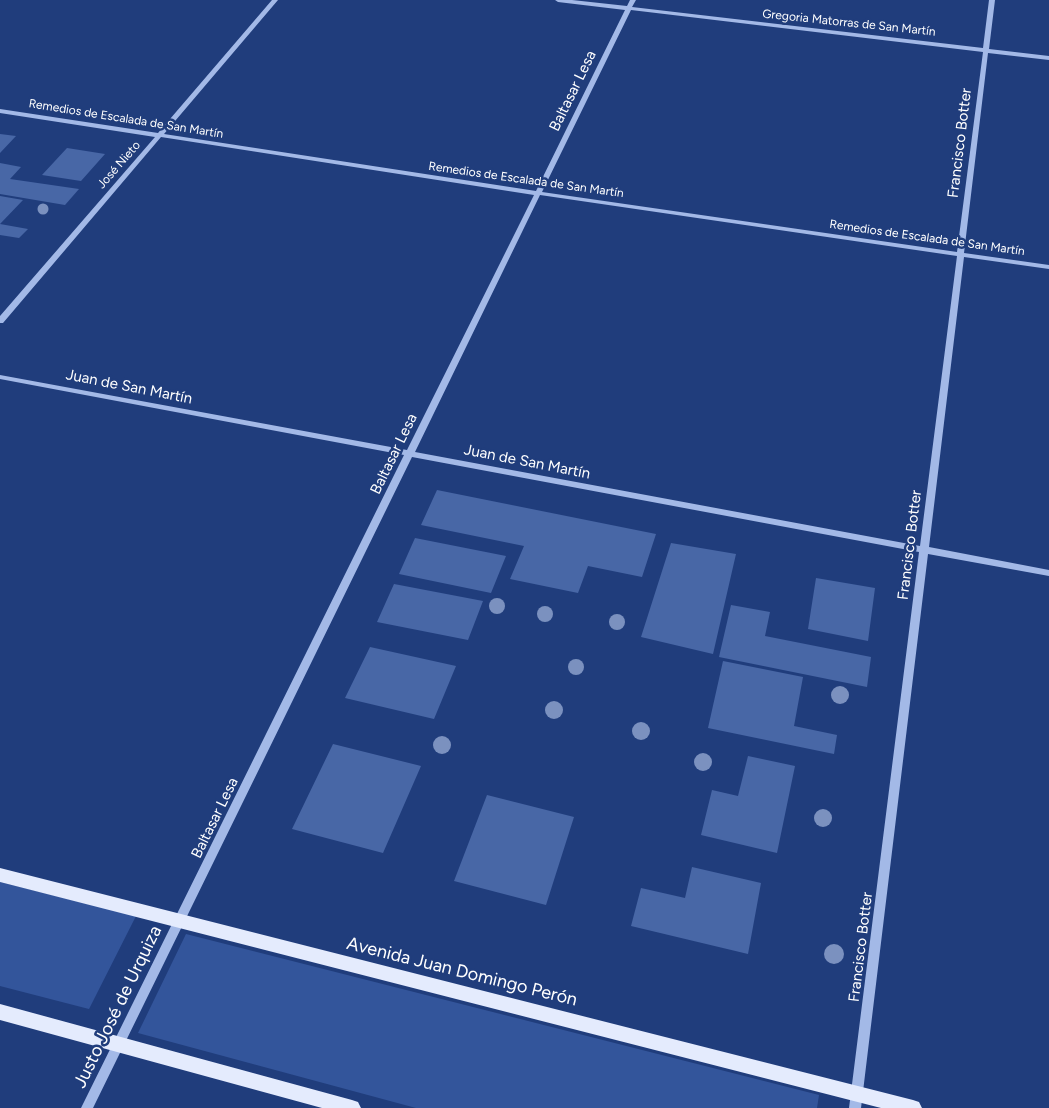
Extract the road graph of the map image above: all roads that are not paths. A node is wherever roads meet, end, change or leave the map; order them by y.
1 (275, 0) edge
2 (558, 0) edge
3 (632, 0) edge
4 (992, 0) edge
5 (628, 9) junction
6 (986, 50) junction
7 (1049, 58) edge
8 (0, 112) edge
9 (159, 135) junction
10 (537, 193) junction
11 (960, 254) junction
12 (1049, 267) edge
13 (0, 321) edge
14 (0, 378) edge
15 (409, 454) junction
16 (924, 550) junction
17 (1049, 573) edge
18 (0, 875) edge
19 (180, 921) junction
20 (0, 1012) edge
21 (119, 1044) junction
22 (856, 1101) edge
23 (87, 1108) edge
24 (352, 1108) edge
25 (913, 1108) edge

1 - 9 street, José Nieto
2 - 5 street, Gregoria Matorras de San Martín
3 - 5 street, Baltasar Lesa
4 - 6 street, Francisco Botter
5 - 6 street, Gregoria Matorras de San Martín
5 - 10 street, Baltasar Lesa
6 - 7 street, Gregoria Matorras de San Martín
6 - 11 street, Francisco Botter
8 - 9 street, Remedios de Escalada de San Martín
9 - 10 street, Remedios de Escalada de San Martín
9 - 13 street, José Nieto
10 - 11 street, Remedios de Escalada de San Martín
10 - 15 street, Baltasar Lesa
11 - 12 street, Remedios de Escalada de San Martín
11 - 16 street, Francisco Botter
14 - 15 street, Juan de San Martín
15 - 16 street, Juan de San Martín
15 - 19 street, Baltasar Lesa
16 - 17 street, Juan de San Martín
16 - 22 street, Francisco Botter
18 - 19 main road, Avenida Juan Domingo Perón
19 - 21 street, Justo José de Urquiza
19 - 22 main road, Avenida Juan Domingo Perón
20 - 21 main road
21 - 23 street, Justo José de Urquiza
21 - 24 main road
22 - 25 main road, Avenida Juan Domingo Perón

